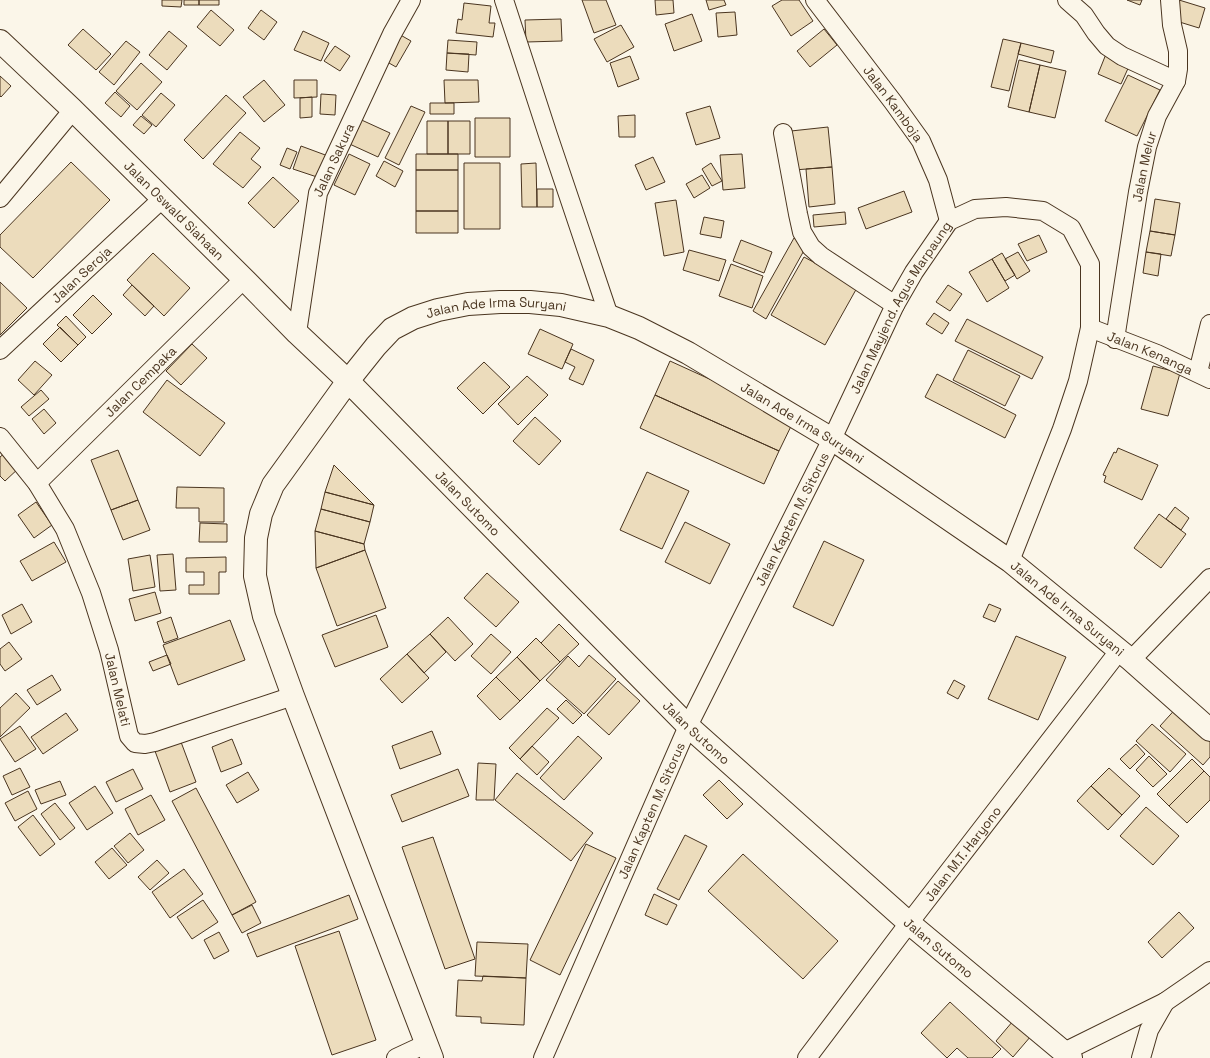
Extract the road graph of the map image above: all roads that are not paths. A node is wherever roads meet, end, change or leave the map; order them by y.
1 (411, 0) edge
2 (815, 0) edge
3 (1067, 0) edge
4 (1170, 0) edge
5 (506, 1) edge
6 (0, 41) edge
7 (1176, 82) junction
8 (73, 110) junction
9 (783, 133) dead end
10 (0, 198) edge
11 (162, 199) junction
12 (949, 220) junction
13 (244, 279) junction
14 (895, 305) junction
15 (609, 316) junction
16 (1210, 324) edge
17 (1090, 328) junction
18 (297, 333) junction
19 (1115, 339) junction
20 (0, 350) edge
21 (1204, 375) edge
22 (348, 381) junction
23 (0, 437) edge
24 (832, 439) junction
25 (37, 483) junction
26 (1010, 561) junction
27 (1210, 578) edge
28 (1125, 655) junction
29 (293, 696) junction
30 (688, 726) junction
31 (1210, 730) edge
32 (909, 923) junction
33 (1210, 971) edge
34 (1165, 1002) junction
35 (429, 1051) edge
36 (1068, 1055) edge
37 (396, 1058) edge
38 (543, 1058) edge
39 (807, 1058) edge
40 (1141, 1058) edge

1 - 18 street, Jalan Sakura
2 - 12 street, Jalan Kamboja
3 - 7 street
4 - 7 street, Jalan Melur
5 - 15 street
6 - 8 main road, Jalan Oswald Siahaan
7 - 19 street, Jalan Melur
8 - 10 street
8 - 11 main road, Jalan Oswald Siahaan
9 - 14 street
11 - 13 main road, Jalan Oswald Siahaan
11 - 20 street, Jalan Seroja
12 - 14 street, Jalan Mayjend. Agus Marpaung
12 - 17 street, Jalan Mayjend. Agus Marpaung
13 - 18 main road, Jalan Oswald Siahaan
13 - 25 street, Jalan Cempaka
14 - 24 street, Jalan Mayjend. Agus Marpaung
15 - 22 main road, Jalan Ade Irma Suryani
15 - 24 main road, Jalan Ade Irma Suryani
16 - 21 street
17 - 19 street, Jalan Kenanga
17 - 26 street, Jalan Mayjend. Agus Marpaung
18 - 22 main road, Jalan Oswald Siahaan
19 - 21 street, Jalan Kenanga
22 - 29 main road, Jalan Ade Irma Suryani
22 - 30 main road, Jalan Sutomo
23 - 25 street
24 - 26 main road, Jalan Ade Irma Suryani
24 - 30 street, Jalan Kapten M. Sitorus
25 - 29 street, Jalan Melati
26 - 28 main road, Jalan Ade Irma Suryani
27 - 28 street, Jalan M.T. Haryono
28 - 31 main road, Jalan Ade Irma Suryani
28 - 32 street, Jalan M.T. Haryono
29 - 35 main road, Jalan Ade Irma Suryani
30 - 32 main road, Jalan Sutomo
30 - 38 street, Jalan Kapten M. Sitorus
32 - 36 main road, Jalan Sutomo
32 - 39 street, Jalan M.T. Haryono
33 - 34 street
34 - 36 street
34 - 40 street
35 - 37 street

